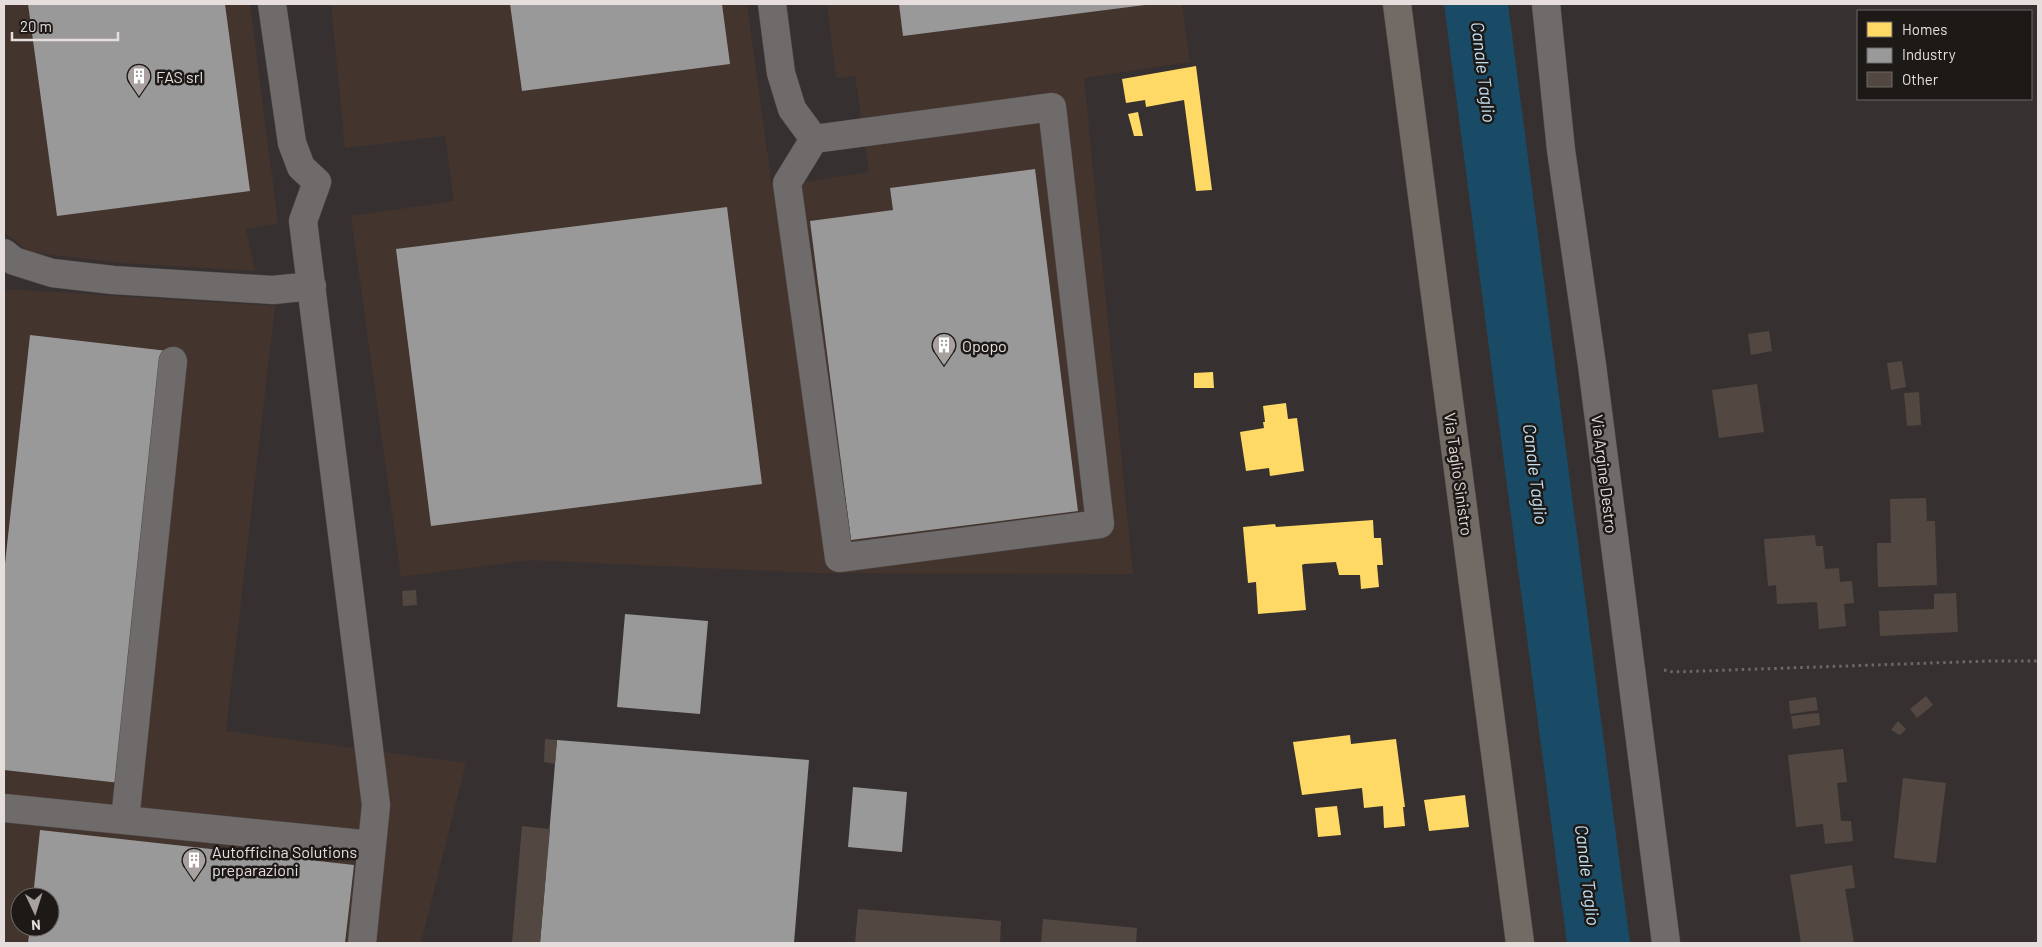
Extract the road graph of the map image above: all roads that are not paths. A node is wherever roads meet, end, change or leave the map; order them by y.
1 (272, 4) edge
2 (772, 4) edge
3 (1397, 4) edge
4 (1546, 4) edge
5 (814, 139) junction
6 (4, 253) edge
7 (312, 286) junction
8 (173, 361) dead end
9 (4, 808) edge
10 (126, 820) junction
11 (372, 845) junction
12 (362, 943) edge
13 (1520, 943) edge
14 (1666, 943) edge

1 - 7 street
2 - 5 street
3 - 13 main road, Via Taglio Sinistro
4 - 14 street, Via Argine Destro
5 - 5 street
6 - 7 street
7 - 11 street
8 - 10 street
9 - 10 street
10 - 11 street
11 - 12 street

